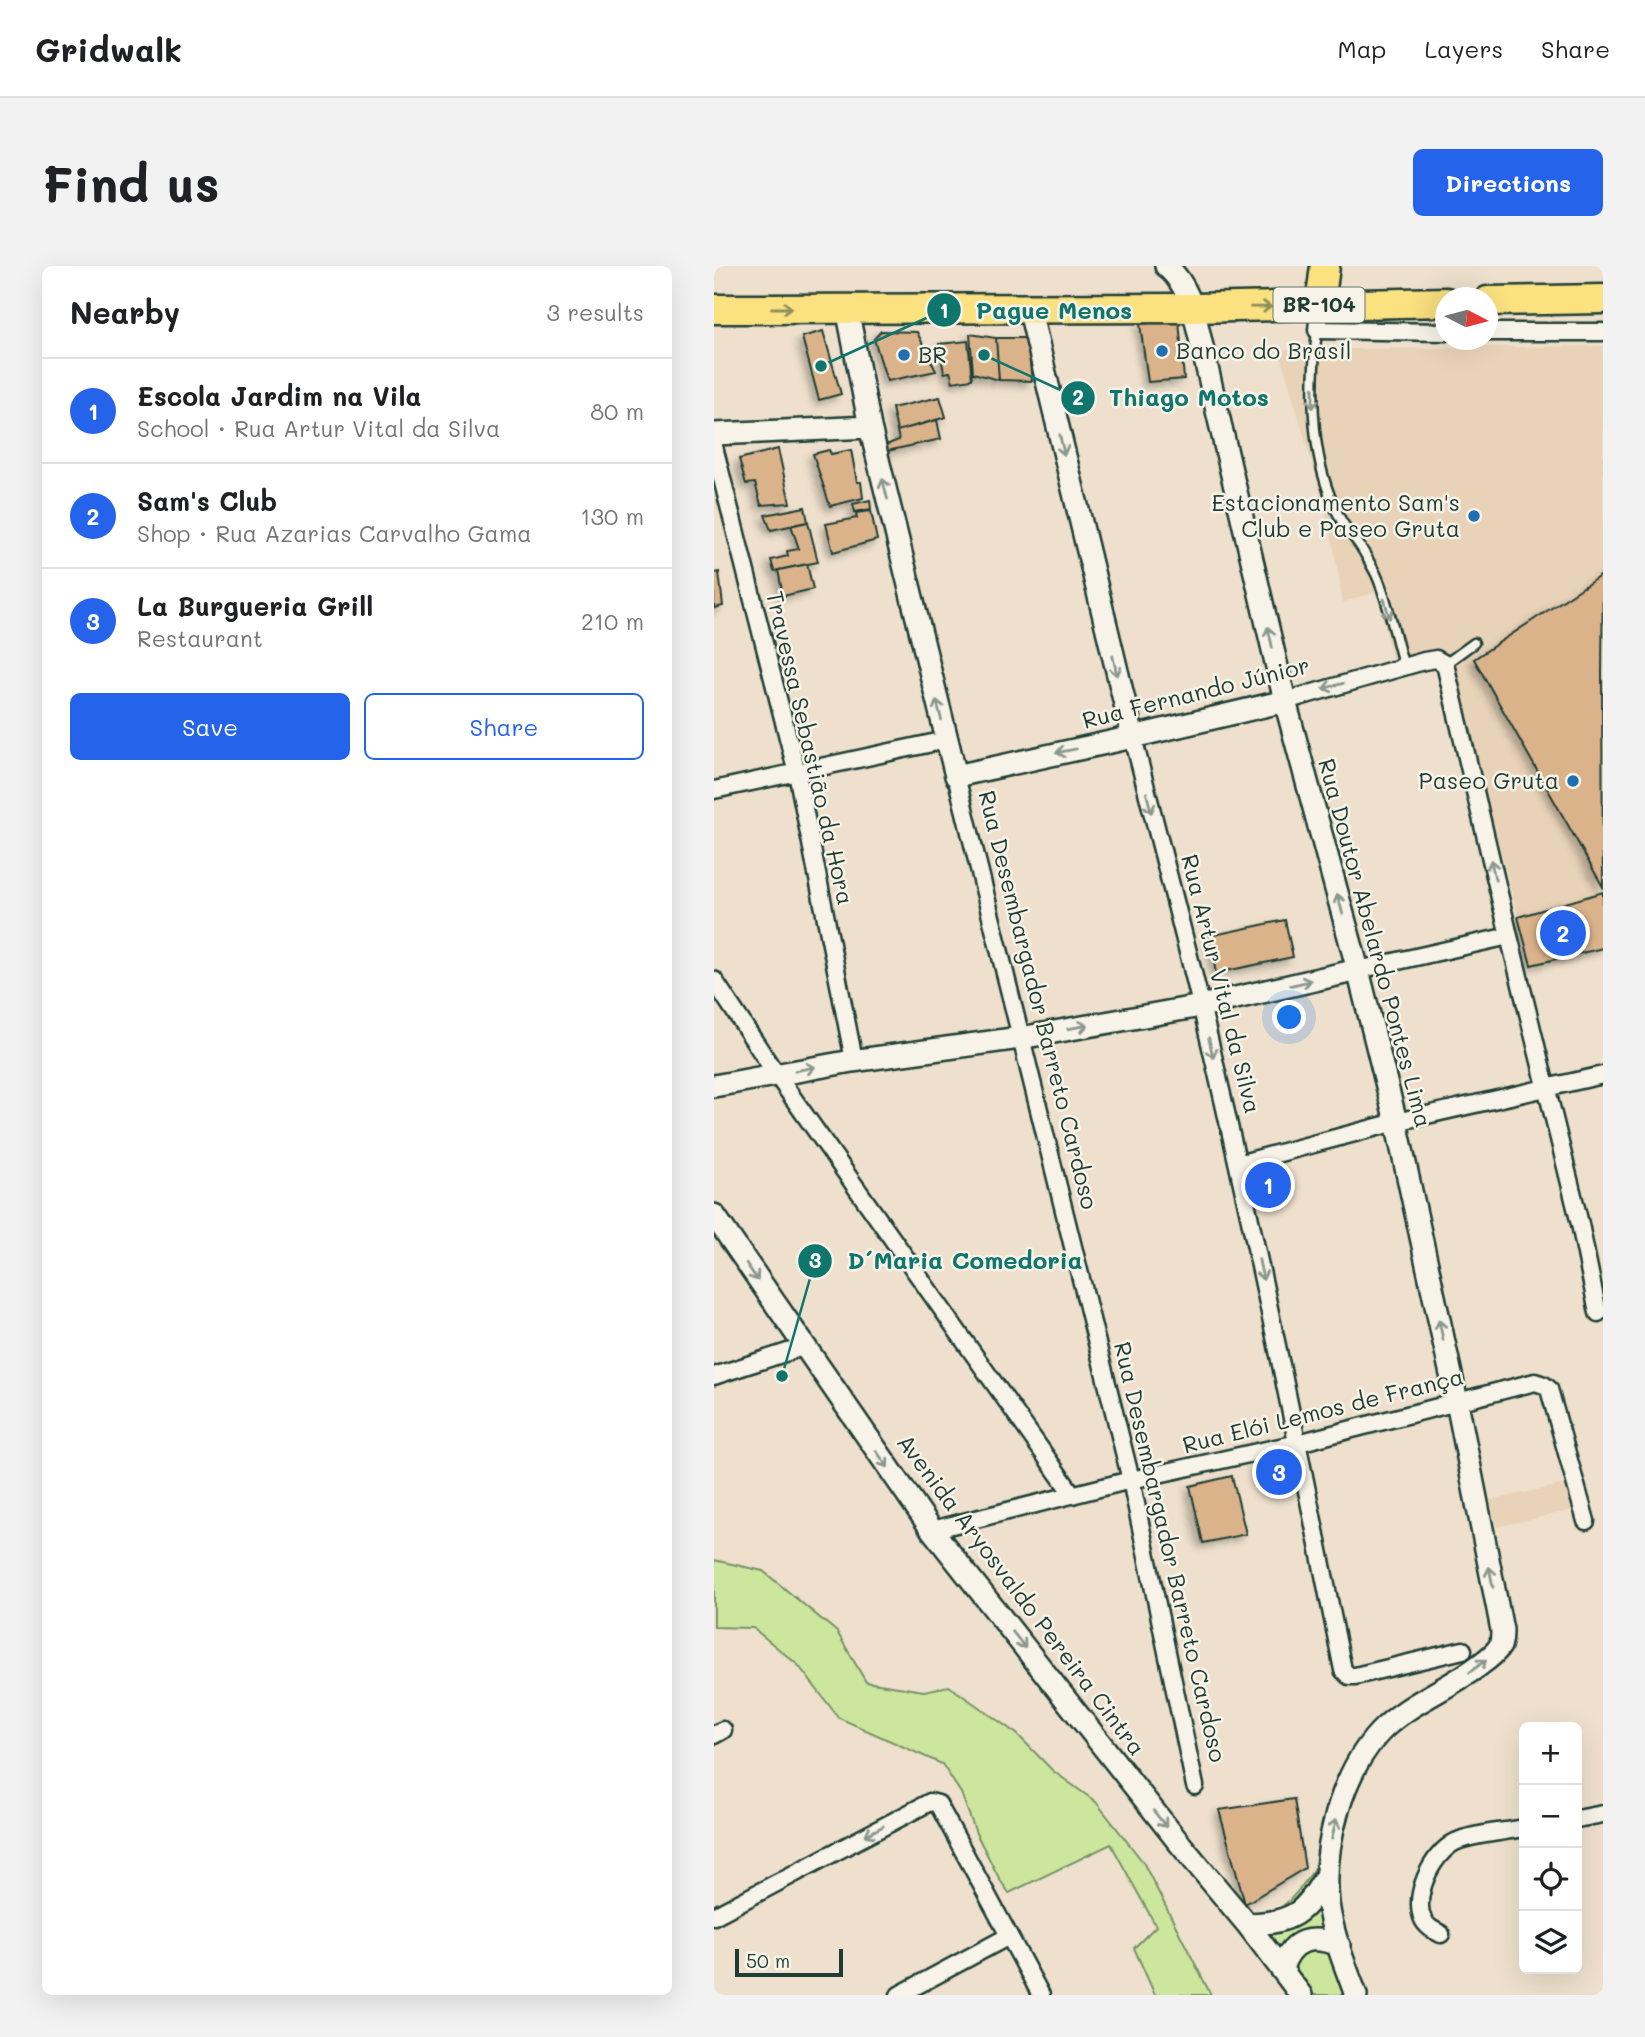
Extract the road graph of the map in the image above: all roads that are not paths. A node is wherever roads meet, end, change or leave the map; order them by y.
1 (1166, 266) edge
2 (1325, 266) edge
3 (1603, 299) edge
4 (1501, 301) edge
5 (1435, 303) edge
6 (1029, 307) junction
7 (847, 308) junction
8 (1193, 308) junction
9 (714, 309) edge
10 (1318, 318) junction
11 (1435, 331) edge
12 (1498, 332) edge
13 (1603, 332) edge
14 (870, 427) junction
15 (714, 434) edge
16 (714, 447) edge
17 (1474, 643) dead end
18 (1445, 664) junction
19 (1404, 667) junction
20 (1285, 701) junction
21 (1133, 737) junction
22 (946, 740) junction
23 (797, 773) junction
24 (956, 776) junction
25 (714, 790) edge
26 (1509, 936) junction
27 (1358, 970) junction
28 (714, 980) edge
29 (1201, 1006) junction
30 (1020, 1038) junction
31 (854, 1060) junction
32 (776, 1074) junction
33 (1603, 1074) edge
34 (714, 1086) edge
35 (1546, 1088) junction
36 (1396, 1122) junction
37 (1238, 1164) junction
38 (714, 1215) edge
39 (1598, 1313) dead end
40 (803, 1347) junction
41 (714, 1376) edge
42 (1457, 1402) junction
43 (1298, 1443) junction
44 (1130, 1480) junction
45 (1073, 1495) junction
46 (1586, 1521) dead end
47 (932, 1530) junction
48 (1463, 1650) dead end
49 (1195, 1786) dead end
50 (1603, 1814) edge
51 (1582, 1818) edge
52 (1519, 1829) edge
53 (1327, 1874) junction
54 (714, 1916) edge
55 (1247, 1924) junction
56 (1441, 1934) dead end
57 (1009, 1936) junction
58 (1339, 1945) junction
59 (1282, 1968) junction
60 (899, 1995) edge
61 (1041, 1995) edge
62 (1301, 1995) edge
63 (1356, 1995) edge

1 - 8 main road, Rua Doutor Abelardo Pontes Lima
2 - 10 highway
3 - 4 highway
5 - 10 highway, BR-104
6 - 7 highway, BR-104
6 - 8 highway, BR-104
6 -> 21 main road, Rua Artur Vital da Silva
9 -> 7 highway, BR-104
7 - 14 main road, Rua Desembargador Barreto Cardoso
8 -> 10 highway, BR-104
20 -> 8 main road, Rua Doutor Abelardo Pontes Lima
10 - 11 street
10 -> 19 lane
12 - 13 street
14 - 15 main road
22 -> 14 main road, Rua Desembargador Barreto Cardoso
16 - 23 street, Travessa Sebastião da Hora
17 - 18 lane
18 - 19 street, Rua Fernando Júnior
26 -> 18 street
19 -> 20 street, Rua Fernando Júnior
20 - 21 main road, Rua Fernando Júnior
27 -> 20 main road, Rua Doutor Abelardo Pontes Lima
21 -> 24 main road, Rua Fernando Júnior
21 -> 29 street, Rua Artur Vital da Silva
22 - 23 street
22 - 24 main road, Rua Desembargador Barreto Cardoso
23 - 25 street
23 - 31 street, Travessa Sebastião da Hora
24 - 30 street, Rua Desembargador Barreto Cardoso
26 - 27 street
26 - 35 street
29 -> 27 main road
27 - 36 main road, Rua Doutor Abelardo Pontes Lima
28 - 32 street
30 -> 29 main road
29 -> 37 street, Rua Artur Vital da Silva
30 - 31 main road
30 - 44 street, Rua Desembargador Barreto Cardoso
32 -> 31 main road
32 - 34 main road
32 - 45 street
33 - 35 street
35 - 36 street
35 - 39 street
36 - 37 street
42 -> 36 main road, Rua Doutor Abelardo Pontes Lima
37 -> 43 street, Rua Artur Vital da Silva
38 -> 40 main road, Avenida Aryosvaldo Pereira Cintra
40 - 41 street
40 -> 47 main road, Avenida Aryosvaldo Pereira Cintra
42 - 43 street, Rua Elói Lemos de França
42 - 46 street, Rua Elói Lemos de França
53 -> 42 main road, Rua Doutor Abelardo Pontes Lima
43 - 44 street, Rua Elói Lemos de França
43 - 48 street, Rua Artur Vital da Silva
44 - 45 street, Rua Elói Lemos de França
44 - 49 street, Rua Desembargador Barreto Cardoso
45 - 47 street, Rua Elói Lemos de França
47 -> 55 main road, Avenida Aryosvaldo Pereira Cintra
50 - 51 street
52 - 56 street
53 - 55 main road
53 - 58 main road
57 -> 54 street
55 - 59 main road, Avenida Aryosvaldo Pereira Cintra
57 - 60 street
57 - 61 street
58 - 59 main road
58 - 63 main road
59 - 62 main road, Avenida Aryosvaldo Pereira Cintra

